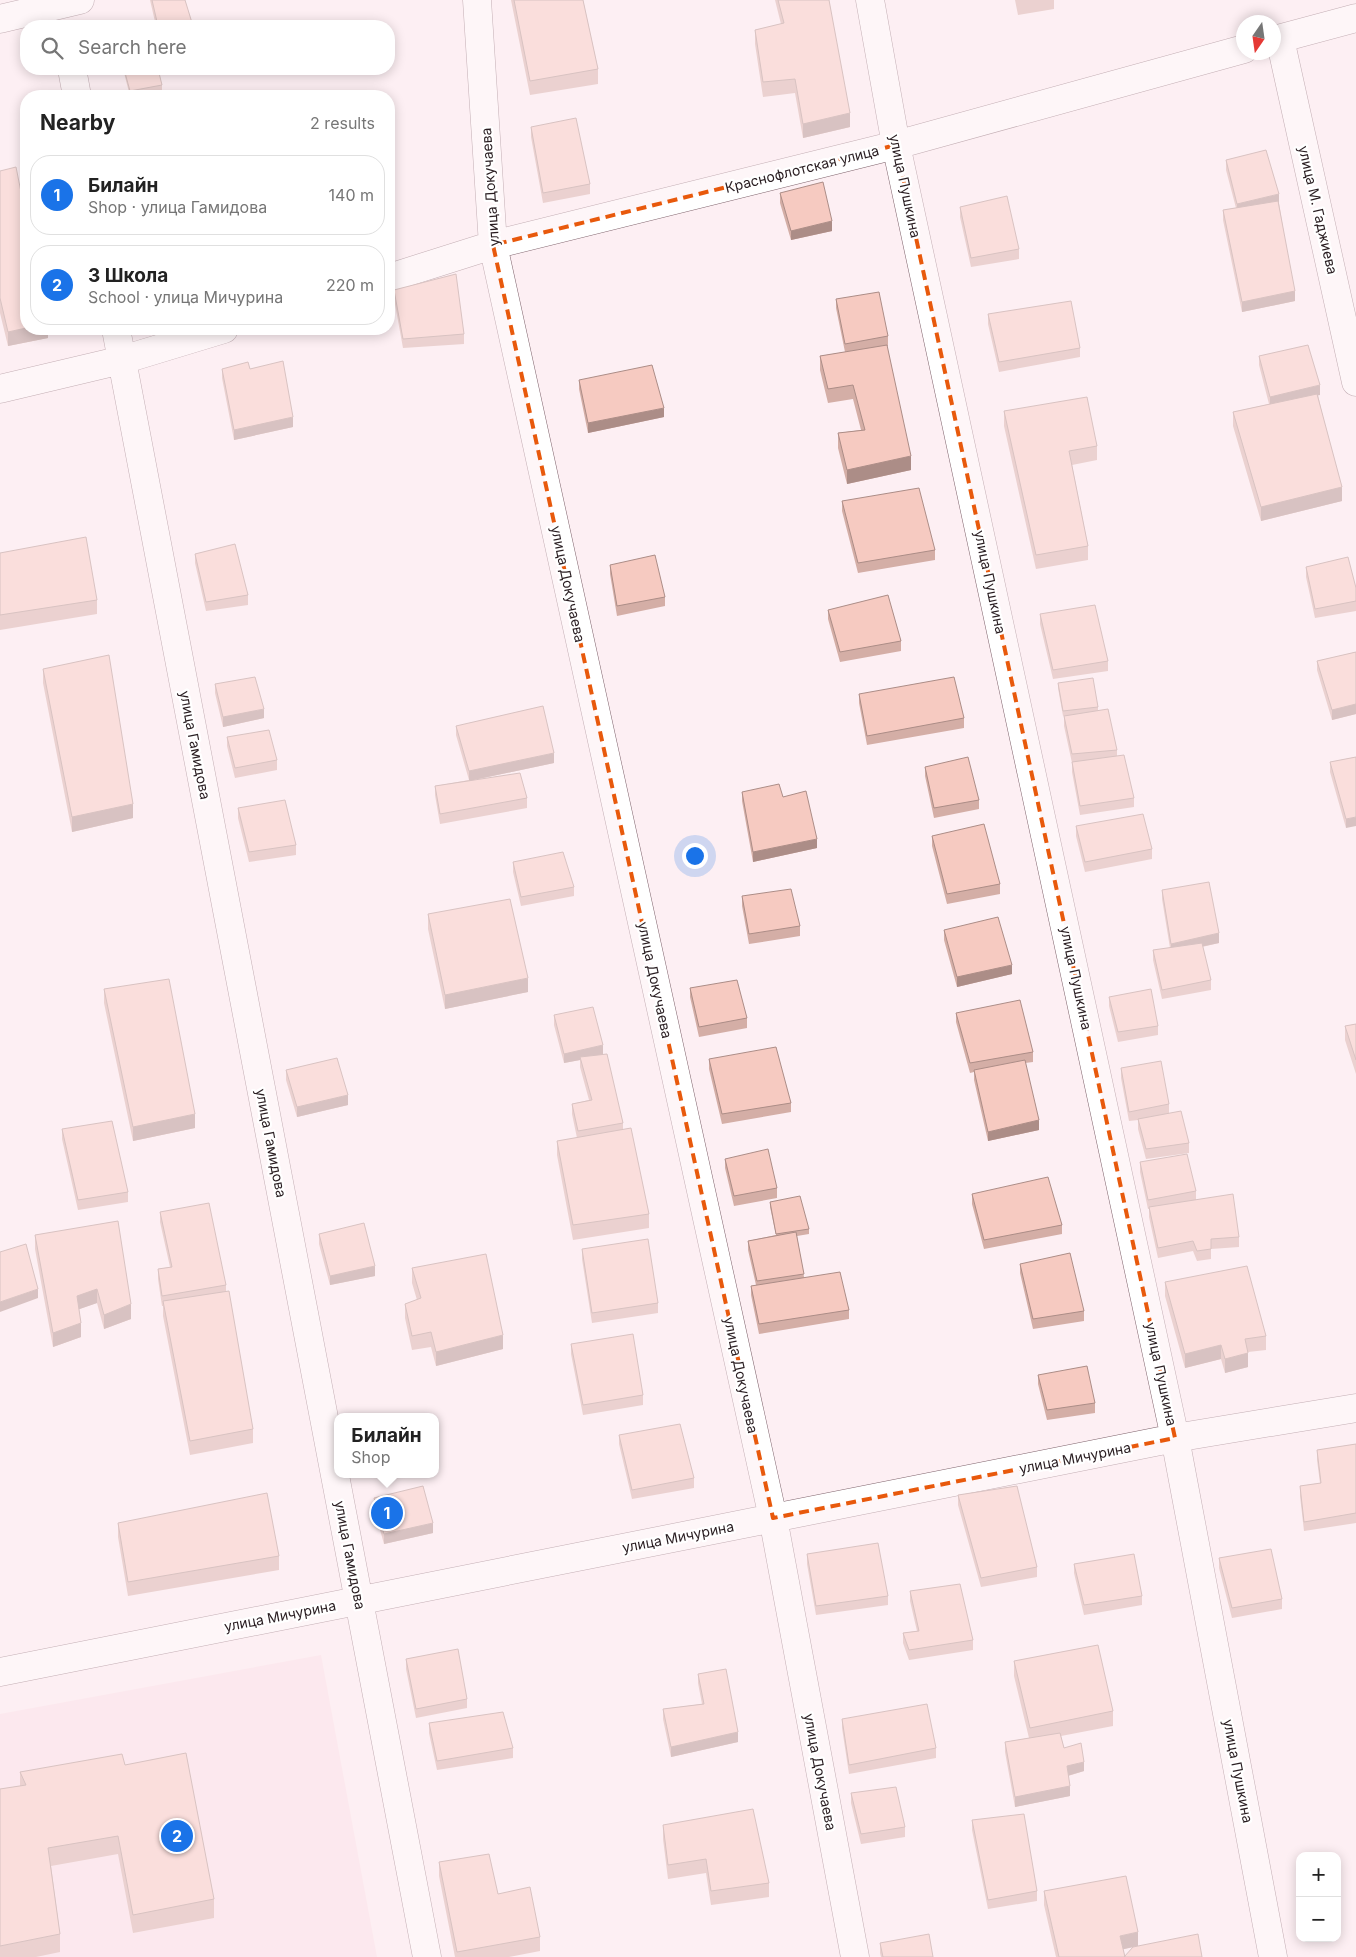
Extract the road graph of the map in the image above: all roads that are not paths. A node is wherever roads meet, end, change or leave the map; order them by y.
1 (477, 0) edge
2 (870, 0) edge
3 (67, 8) edge
4 (1356, 18) edge
5 (0, 19) edge
6 (1281, 39) edge
7 (1236, 51) edge
8 (1281, 60) edge
9 (73, 75) edge
10 (76, 90) edge
11 (896, 145) junction
12 (493, 245) junction
13 (395, 276) edge
14 (117, 335) edge
15 (204, 335) edge
16 (122, 360) junction
17 (1356, 382) edge
18 (0, 389) edge
19 (1356, 1408) edge
20 (1175, 1438) junction
21 (334, 1469) edge
22 (336, 1478) edge
23 (773, 1518) junction
24 (359, 1600) junction
25 (0, 1672) edge
26 (427, 1957) edge
27 (855, 1957) edge
28 (1274, 1957) edge

1 - 12 street, улица Докучаева
2 - 11 street, улица Пушкина
3 - 5 street
4 - 6 street
7 - 11 street, Краснофлотская улица
8 - 17 street, улица М. Гаджиева
9 - 10 street
11 - 12 street, Краснофлотская улица
11 - 20 street, улица Пушкина
12 - 13 street, Краснофлотская улица
12 - 23 street, улица Докучаева
14 - 16 street, улица Гамидова
15 - 16 street
16 - 18 street
16 - 21 street, улица Гамидова
19 - 20 street, улица Мичурина
20 - 23 street, улица Мичурина
20 - 28 street, улица Пушкина
22 - 24 street, улица Гамидова
23 - 24 street, улица Мичурина
23 - 27 street, улица Докучаева
24 - 25 street, улица Мичурина
24 - 26 street, улица Гамидова

